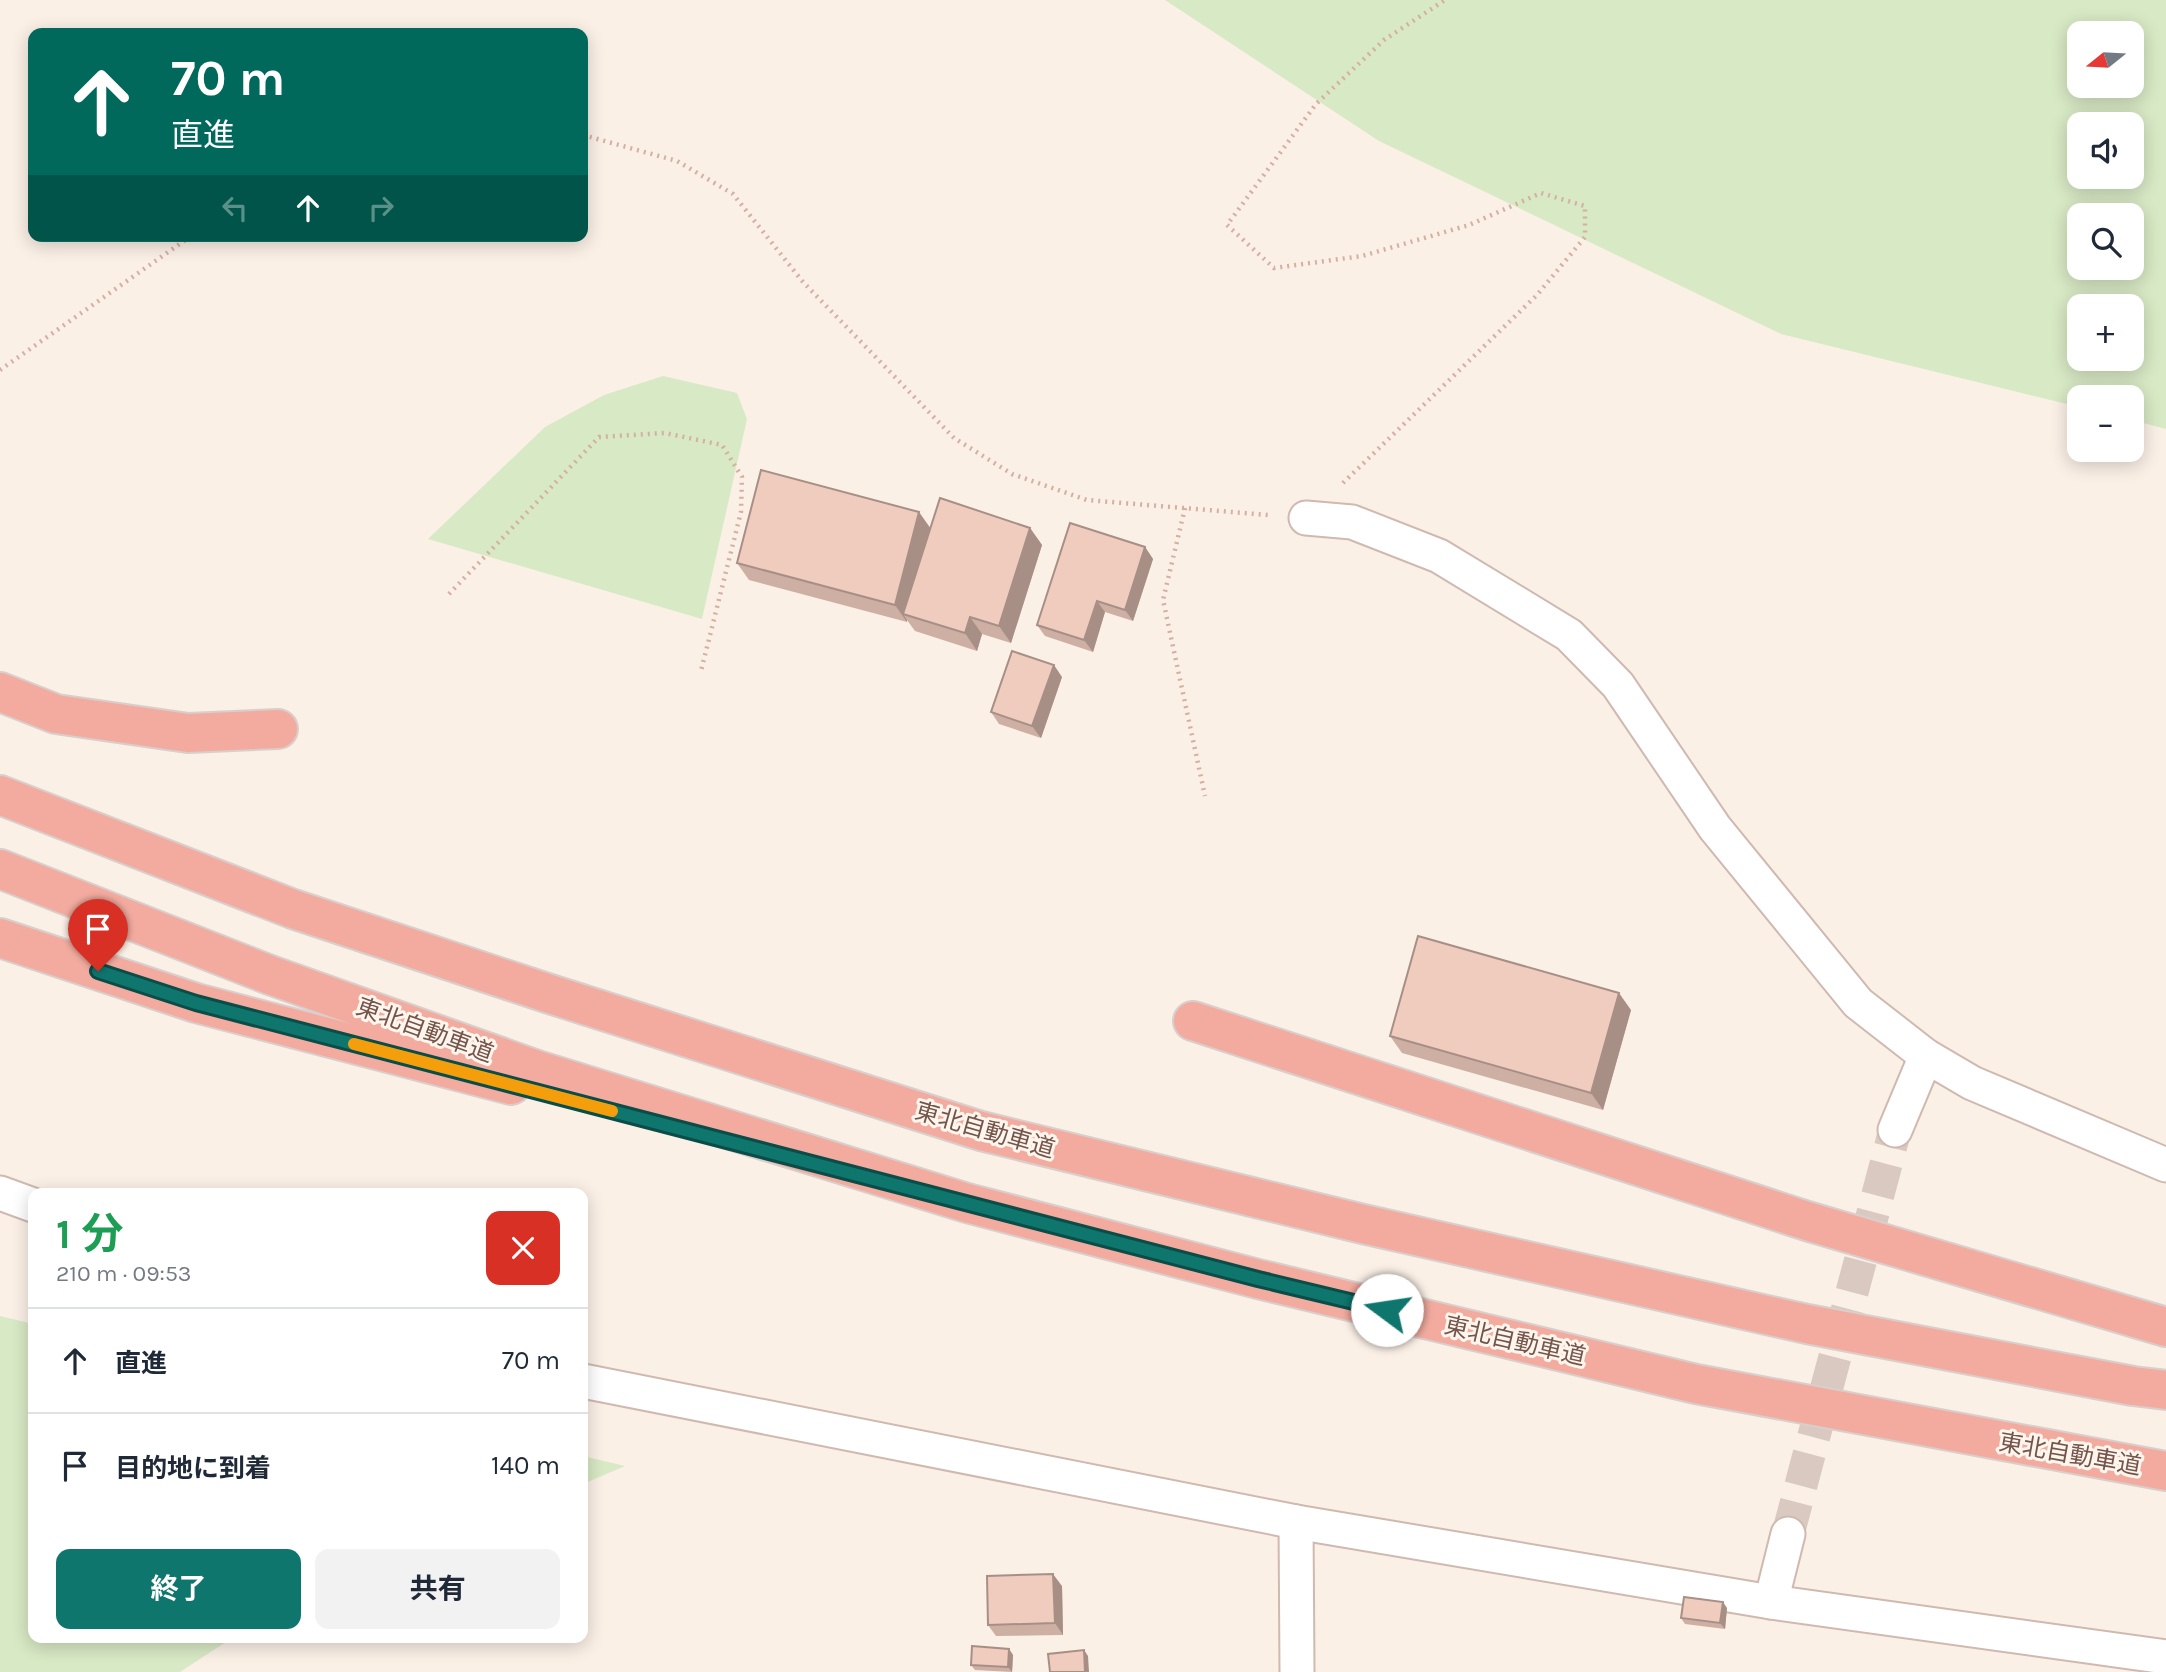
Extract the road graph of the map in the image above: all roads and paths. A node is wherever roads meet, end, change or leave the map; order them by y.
1 (1445, 0) edge
2 (588, 136) edge
3 (182, 242) edge
4 (0, 370) edge
5 (1185, 508) junction
6 (1307, 518) junction
7 (449, 594) dead end
8 (701, 671) dead end
9 (0, 692) edge
10 (278, 729) dead end
11 (0, 795) edge
12 (1205, 796) dead end
13 (0, 869) edge
14 (0, 938) edge
15 (1193, 1021) dead end
16 (1926, 1056) junction
17 (1895, 1130) tunnel mouth
18 (2166, 1166) edge
19 (0, 1193) edge
20 (28, 1203) edge
21 (967, 1203) junction
22 (2166, 1327) edge
23 (588, 1382) edge
24 (2166, 1390) edge
25 (2166, 1471) edge
26 (1296, 1522) junction
27 (1787, 1534) tunnel mouth
28 (1770, 1602) junction
29 (2166, 1657) edge
30 (1297, 1672) edge

1 - 6 path
2 - 5 path
3 - 4 path
5 - 6 path
5 - 12 path
6 - 16 street
7 - 8 path
9 - 10 highway
11 - 24 highway, 東北自動車道
13 - 21 highway, 東北自動車道
14 - 21 highway
15 - 22 highway
16 - 17 street
16 - 18 street
19 - 20 street
21 - 25 highway, 東北自動車道
23 - 26 street
26 - 28 street
26 - 30 street
27 - 28 street
28 - 29 street

